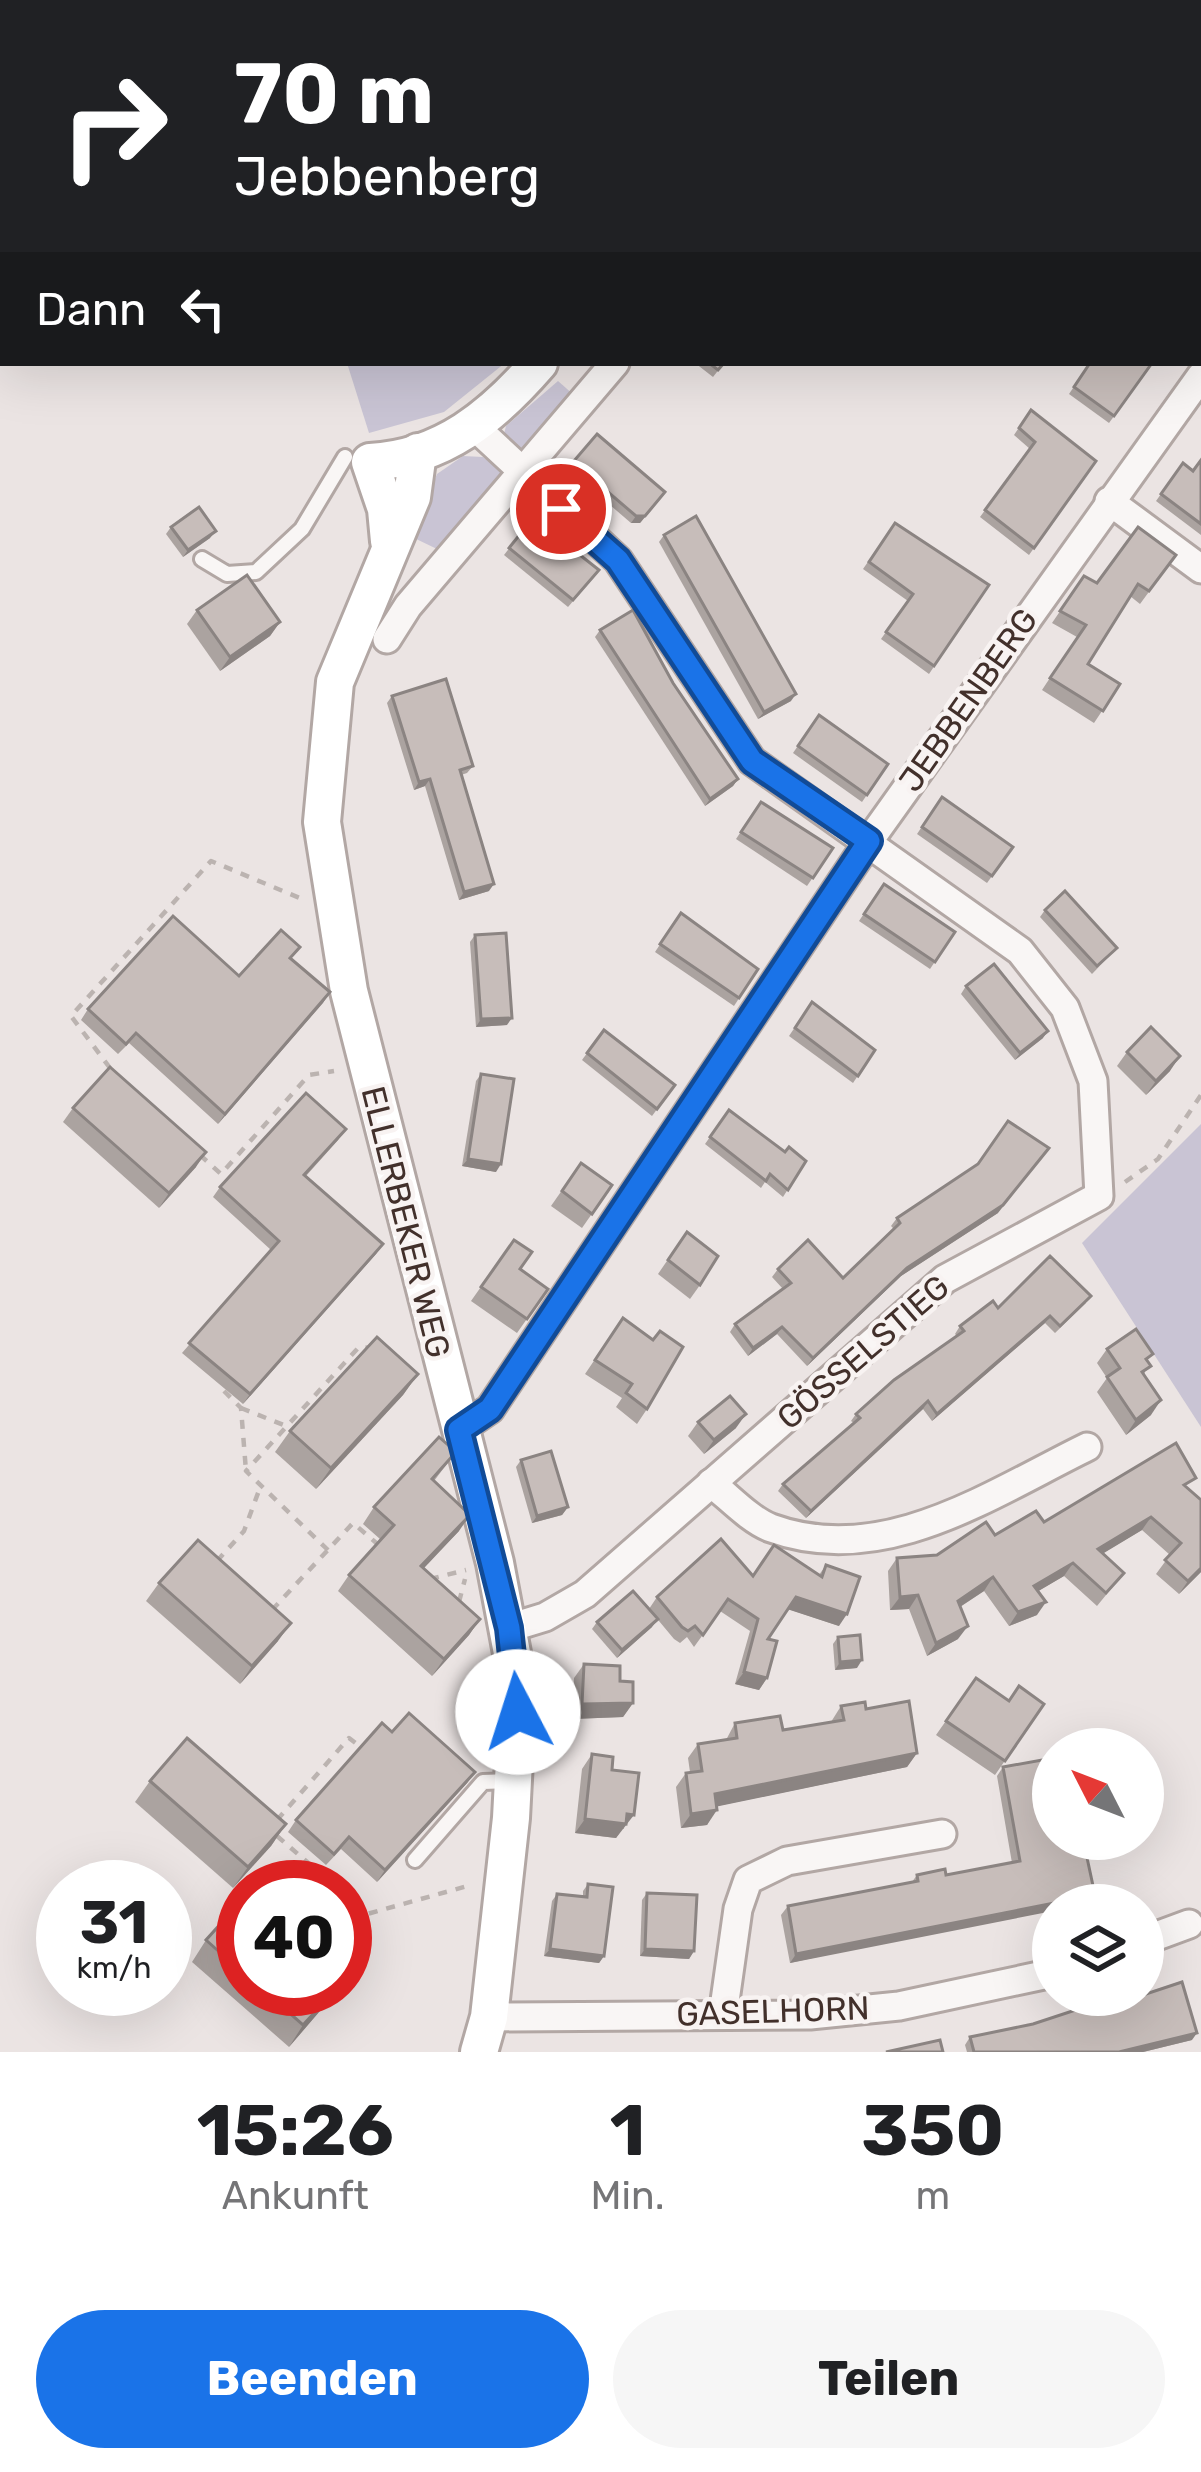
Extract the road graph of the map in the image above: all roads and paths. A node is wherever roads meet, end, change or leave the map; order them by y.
1 (535, 366) edge
2 (612, 366) edge
3 (1201, 376) edge
4 (475, 428) junction
5 (418, 452) junction
6 (358, 460) junction
7 (521, 475) junction
8 (1109, 501) junction
9 (389, 541) junction
10 (202, 560) dead end
11 (1201, 569) edge
12 (387, 639) dead end
13 (869, 841) junction
14 (315, 905) dead end
15 (140, 940) junction
16 (147, 947) edge
17 (94, 989) junction
18 (102, 997) edge
19 (344, 1069) dead end
20 (112, 1071) edge
21 (1201, 1095) edge
22 (273, 1115) junction
23 (281, 1122) edge
24 (195, 1151) edge
25 (226, 1168) junction
26 (233, 1175) edge
27 (1099, 1196) junction
28 (380, 1348) edge
29 (333, 1375) junction
30 (340, 1382) edge
31 (224, 1391) dead end
32 (241, 1408) junction
33 (289, 1424) junction
34 (298, 1428) edge
35 (459, 1430) junction
36 (1088, 1447) dead end
37 (245, 1471) junction
38 (712, 1483) junction
39 (261, 1486) junction
40 (382, 1549) edge
41 (328, 1550) junction
42 (477, 1567) dead end
43 (209, 1569) edge
44 (468, 1569) junction
45 (431, 1592) edge
46 (455, 1614) edge
47 (264, 1618) edge
48 (509, 1628) junction
49 (362, 1748) edge
50 (515, 1782) junction
51 (302, 1792) junction
52 (314, 1802) edge
53 (942, 1834) dead end
54 (305, 1860) edge
55 (415, 1860) dead end
56 (488, 1880) dead end
57 (372, 1913) edge
58 (1189, 1924) dead end
59 (1164, 1933) edge
60 (1032, 1978) edge
61 (723, 2015) junction
62 (484, 2034) edge

1 - 4 street
2 - 7 street
3 - 8 street, JEBBENBERG
4 - 5 street
4 - 7 street
5 - 6 street
5 - 9 street, ELLERBEKER WEG
6 - 9 street
6 - 10 lane
7 - 12 street
7 - 13 street
8 - 11 street
8 - 13 street, JEBBENBERG
9 - 35 street, ELLERBEKER WEG
13 - 27 street
13 - 35 street, JEBBENBERG
14 - 15 path
15 - 16 path
15 - 17 path
17 - 18 path
17 - 20 path
19 - 22 path
21 - 27 path
22 - 23 path
22 - 25 path
24 - 25 path
25 - 26 path
27 - 38 street, GÖSSELSTIEG
28 - 29 path
29 - 30 path
29 - 33 path
31 - 32 path
32 - 33 path
32 - 37 path
33 - 34 path
33 - 37 path
35 - 48 street, ELLERBEKER WEG
36 - 38 street
37 - 39 path
38 - 48 street, GÖSSELSTIEG
39 - 41 path
39 - 43 path
40 - 41 path
41 - 47 path
42 - 44 path
44 - 45 path
44 - 46 path
48 - 50 street, ELLERBEKER WEG
49 - 51 path
50 - 55 lane
50 - 62 street, ELLERBEKER WEG
51 - 52 path
51 - 54 path
53 - 61 street
56 - 57 path
58 - 59 street
60 - 61 street, GASELHORN
61 - 62 street, GASELHORN

